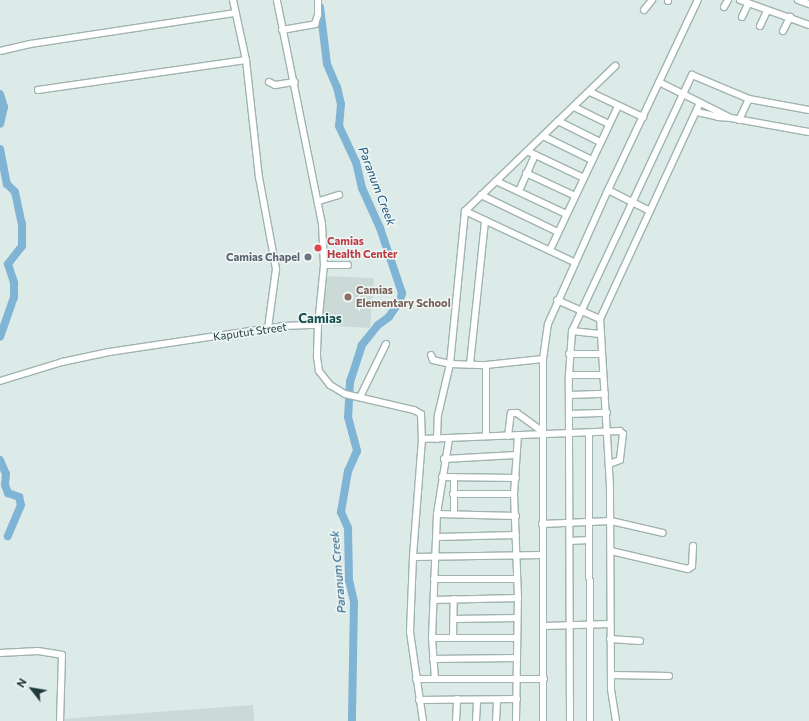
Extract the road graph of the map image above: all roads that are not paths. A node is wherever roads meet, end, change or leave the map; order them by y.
1 (233, 0) edge
2 (277, 0) edge
3 (318, 0) edge
4 (652, 0) edge
5 (698, 0) edge
6 (728, 0) edge
7 (740, 0) edge
8 (798, 0) edge
9 (748, 4) junction
10 (809, 4) edge
11 (724, 7) dead end
12 (644, 10) dead end
13 (767, 11) junction
14 (236, 13) junction
15 (742, 16) dead end
16 (790, 17) junction
17 (809, 24) edge
18 (760, 26) dead end
19 (282, 30) junction
20 (783, 31) dead end
21 (0, 51) edge
22 (246, 60) junction
23 (615, 66) dead end
24 (269, 82) dead end
25 (295, 82) junction
26 (659, 82) junction
27 (38, 90) dead end
28 (590, 92) junction
29 (682, 94) junction
30 (748, 99) junction
31 (700, 103) junction
32 (618, 106) junction
33 (574, 107) junction
34 (809, 110) edge
35 (697, 112) junction
36 (643, 117) junction
37 (731, 118) junction
38 (739, 120) junction
39 (558, 121) junction
40 (609, 124) junction
41 (809, 132) edge
42 (543, 136) junction
43 (600, 142) junction
44 (527, 151) junction
45 (535, 156) junction
46 (592, 160) junction
47 (526, 173) junction
48 (584, 178) junction
49 (496, 180) junction
50 (608, 190) junction
51 (519, 191) junction
52 (480, 195) junction
53 (339, 196) dead end
54 (575, 196) junction
55 (318, 201) junction
56 (632, 201) junction
57 (465, 211) junction
58 (650, 211) junction
59 (566, 214) junction
60 (485, 221) junction
61 (558, 232) junction
62 (550, 250) junction
63 (574, 262) junction
64 (324, 265) junction
65 (348, 265) dead end
66 (558, 300) junction
67 (581, 310) junction
68 (600, 319) junction
69 (318, 325) junction
70 (268, 328) junction
71 (572, 331) junction
72 (600, 334) junction
73 (386, 344) dead end
74 (569, 354) junction
75 (602, 354) junction
76 (431, 355) dead end
77 (543, 359) junction
78 (450, 364) junction
79 (470, 364) junction
80 (486, 365) junction
81 (569, 374) junction
82 (603, 376) junction
83 (0, 380) edge
84 (605, 394) junction
85 (570, 395) junction
86 (357, 397) junction
87 (607, 413) junction
88 (570, 414) junction
89 (542, 432) junction
90 (607, 432) junction
91 (569, 433) junction
92 (589, 433) junction
93 (486, 435) junction
94 (508, 436) junction
95 (518, 436) junction
96 (422, 439) junction
97 (437, 439) junction
98 (448, 439) junction
99 (516, 455) junction
100 (444, 459) junction
101 (609, 464) junction
102 (442, 477) junction
103 (454, 477) junction
104 (516, 478) junction
105 (453, 494) junction
106 (514, 494) junction
107 (437, 514) junction
108 (454, 514) junction
109 (516, 516) junction
110 (611, 521) junction
111 (591, 523) junction
112 (542, 524) junction
113 (570, 524) junction
114 (663, 533) dead end
115 (516, 535) junction
116 (437, 537) junction
117 (589, 540) junction
118 (570, 541) junction
119 (694, 546) dead end
120 (611, 551) junction
121 (516, 555) junction
122 (543, 555) junction
123 (413, 557) junction
124 (435, 558) junction
125 (434, 579) junction
126 (517, 579) junction
127 (518, 598) junction
128 (454, 599) junction
129 (434, 600) junction
130 (517, 618) junction
131 (454, 619) junction
132 (591, 623) junction
133 (610, 624) junction
134 (571, 625) junction
135 (544, 626) junction
136 (432, 638) junction
137 (453, 638) junction
138 (517, 638) junction
139 (610, 639) junction
140 (640, 642) dead end
141 (0, 653) edge
142 (517, 658) junction
143 (433, 659) junction
144 (612, 675) junction
145 (669, 676) dead end
146 (416, 679) junction
147 (435, 679) junction
148 (517, 679) junction
149 (544, 679) junction
150 (517, 699) junction
151 (419, 700) junction
152 (458, 700) junction
153 (477, 700) junction
154 (497, 700) junction
155 (60, 721) edge
156 (423, 721) edge
157 (456, 721) edge
158 (476, 721) edge
159 (496, 721) edge
160 (516, 721) edge
161 (543, 721) edge
162 (570, 721) edge
163 (590, 721) edge
164 (616, 721) edge

1 - 14 street
2 - 19 street
3 - 19 street
4 - 12 street
5 - 26 street
6 - 11 street
7 - 9 street
8 - 10 street
9 - 13 street
9 - 15 street
13 - 16 street
13 - 18 street
14 - 21 street
14 - 22 street
16 - 17 street
16 - 20 street
19 - 25 street
22 - 27 street
22 - 70 street
23 - 28 street
24 - 25 street
25 - 55 street
26 - 29 street
26 - 36 street
28 - 32 street
28 - 33 street
29 - 30 street
29 - 31 street
29 - 56 street
30 - 34 street
30 - 38 street
31 - 35 street
31 - 37 street
32 - 36 street
32 - 40 street
33 - 39 street
33 - 40 street
35 - 37 street
35 - 58 street
36 - 50 street
37 - 38 street
38 - 41 street
39 - 42 street
39 - 43 street
40 - 43 street
42 - 44 street
42 - 46 street
43 - 46 street
44 - 45 street
44 - 49 street
45 - 47 street
45 - 48 street
46 - 48 street
47 - 51 street
47 - 54 street
48 - 54 street
49 - 51 street
49 - 52 street
50 - 56 street
50 - 63 street
51 - 59 street
52 - 57 street
52 - 61 street
53 - 55 street
54 - 59 street
55 - 64 street
56 - 58 street
56 - 67 street
57 - 60 street
57 - 78 street
58 - 68 street
59 - 61 street
60 - 62 street
60 - 79 street
61 - 62 street
62 - 63 street
63 - 66 street
64 - 65 street
64 - 69 street
66 - 67 street
66 - 77 street
67 - 68 street
67 - 71 street
68 - 72 street
69 - 70 street, Kaputut Street
69 - 86 street
70 - 83 street, Kaputut Street
71 - 72 street
71 - 74 street
72 - 75 street
73 - 86 street
74 - 75 street
74 - 81 street
75 - 82 street
76 - 78 street
77 - 80 street
77 - 89 street
78 - 79 street
78 - 97 street
79 - 80 street
80 - 93 street
81 - 82 street
81 - 85 street
82 - 84 street
84 - 85 street
84 - 87 street
85 - 88 street
86 - 96 street
87 - 88 street
87 - 90 street
88 - 91 street
89 - 91 street
89 - 94 street
89 - 95 street
89 - 112 street
90 - 92 street
90 - 101 street
90 - 101 street
91 - 92 street
91 - 113 street
92 - 111 street
93 - 94 street
93 - 98 street
94 - 95 street
95 - 99 street
96 - 97 street
96 - 123 street
97 - 98 street
98 - 100 street
99 - 100 street
99 - 104 street
100 - 102 street
101 - 110 street
102 - 103 street
102 - 107 street
103 - 104 street
103 - 105 street
104 - 106 street
105 - 106 street
105 - 108 street
106 - 109 street
107 - 108 street
107 - 116 street
108 - 109 street
109 - 115 street
110 - 111 street
110 - 114 street
110 - 120 street
111 - 113 street
111 - 117 street
112 - 113 street
112 - 122 street
113 - 118 street
115 - 116 street
115 - 121 street
116 - 124 street
117 - 118 street
117 - 132 street
118 - 134 street
119 - 120 street
120 - 133 street
121 - 122 street
121 - 124 street
121 - 126 street
122 - 135 street
123 - 124 street
123 - 146 street
124 - 125 street
125 - 126 street
125 - 129 street
126 - 127 street
127 - 128 street
127 - 130 street
128 - 129 street
128 - 131 street
129 - 136 street
130 - 131 street
130 - 138 street
131 - 137 street
132 - 133 street
132 - 134 street
132 - 163 street
133 - 139 street
134 - 135 street
134 - 162 street
135 - 149 street
136 - 137 street
136 - 143 street
137 - 138 street
138 - 142 street
139 - 140 street
139 - 144 street
141 - 155 street
142 - 143 street
142 - 148 street
143 - 147 street
144 - 145 street
144 - 164 street
146 - 147 street
146 - 151 street
147 - 148 street
148 - 149 street
148 - 150 street
149 - 161 street
150 - 154 street
150 - 160 street
151 - 152 street
151 - 156 street
152 - 153 street
152 - 157 street
153 - 154 street
153 - 158 street
154 - 159 street

